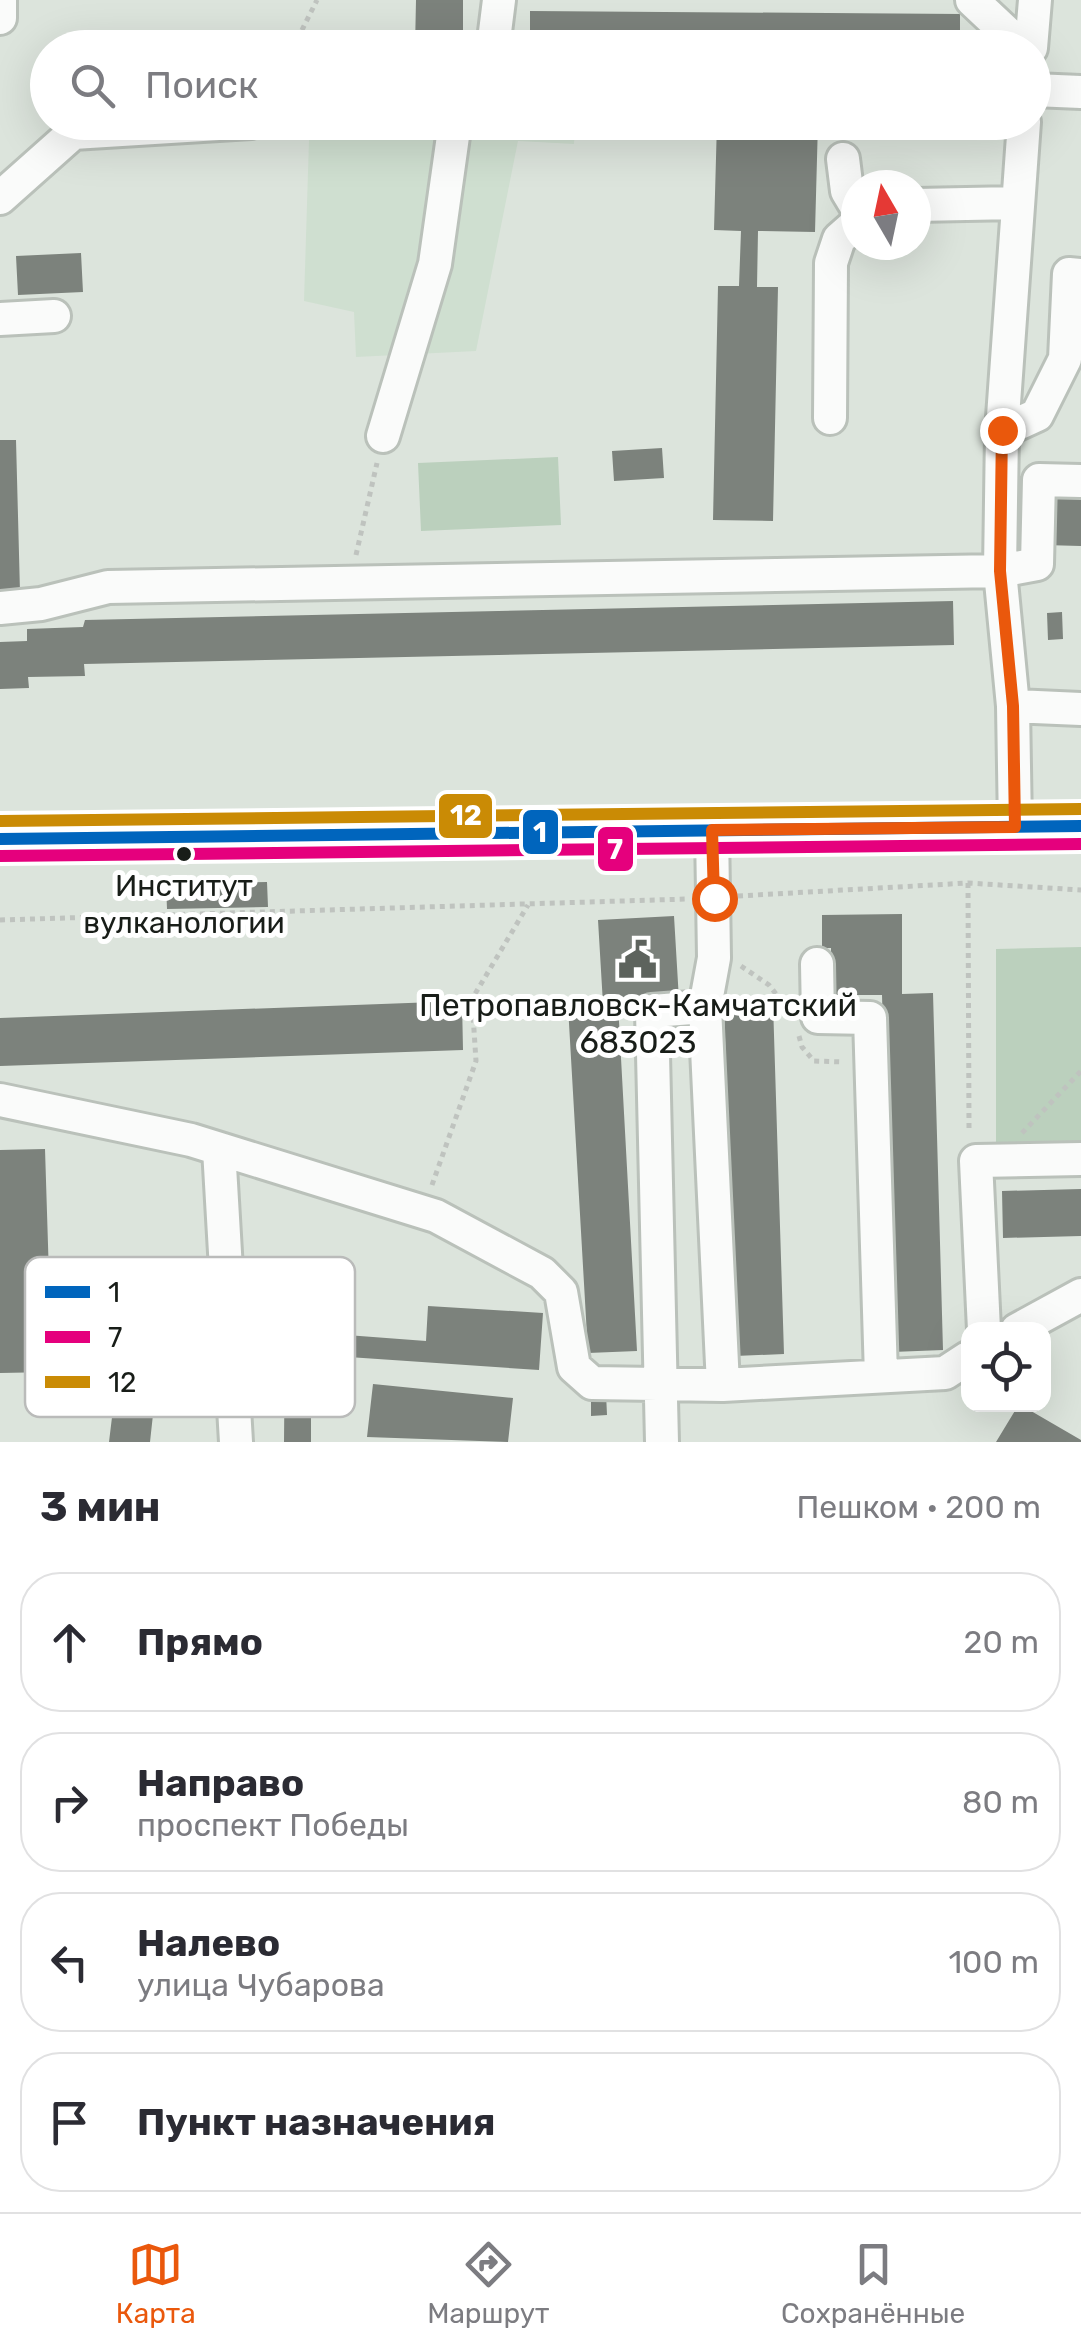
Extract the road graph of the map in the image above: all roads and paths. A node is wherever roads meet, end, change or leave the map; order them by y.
1 (0, 0) edge
2 (317, 0) edge
3 (499, 0) edge
4 (972, 0) edge
5 (1034, 0) edge
6 (0, 18) edge
7 (302, 30) edge
8 (495, 30) edge
9 (1003, 30) edge
10 (1032, 30) edge
11 (1051, 91) edge
12 (1081, 92) edge
13 (66, 140) edge
14 (452, 140) edge
15 (1022, 140) edge
16 (843, 159) dead end
17 (845, 170) edge
18 (0, 198) edge
19 (1017, 203) junction
20 (931, 204) edge
21 (841, 238) edge
22 (1081, 274) edge
23 (54, 316) dead end
24 (0, 319) edge
25 (830, 418) dead end
26 (1002, 430) junction
27 (383, 436) joint
28 (1081, 480) edge
29 (1000, 571) junction
30 (350, 582) junction
31 (0, 608) edge
32 (1013, 706) junction
33 (1081, 709) edge
34 (1081, 826) edge
35 (1015, 827) junction
36 (712, 830) junction
37 (0, 840) edge
38 (968, 883) junction
39 (1081, 890) edge
40 (714, 898) junction
41 (528, 905) junction
42 (0, 920) edge
43 (817, 964) dead end
44 (705, 1007) junction
45 (1081, 1071) edge
46 (0, 1100) edge
47 (969, 1128) dead end
48 (219, 1149) junction
49 (1081, 1158) edge
50 (996, 1161) junction
51 (423, 1212) junction
52 (225, 1257) edge
53 (1081, 1295) edge
54 (984, 1322) edge
55 (1032, 1322) edge
56 (961, 1362) edge
57 (881, 1376) junction
58 (722, 1384) junction
59 (663, 1386) junction
60 (235, 1417) edge
61 (236, 1442) edge
62 (662, 1442) edge

1 - 6 street
2 - 7 path
3 - 8 street
4 - 9 street
5 - 10 street
11 - 12 street
13 - 18 street
14 - 27 street
15 - 19 street
16 - 17 street
19 - 20 street
19 - 26 street
21 - 25 street
22 - 26 street
23 - 24 street
26 - 29 street
27 - 30 path
28 - 29 street
29 - 30 street
29 - 32 street
30 - 31 street
32 - 33 street
32 - 35 street
34 - 35 main road
35 - 36 main road
36 - 37 main road
36 - 40 street
38 - 39 path
38 - 40 path
38 - 47 path
40 - 41 path
40 - 44 street
41 - 42 path
41 - 51 path
43 - 57 street
44 - 58 street
44 - 59 street
45 - 50 path
46 - 48 street
48 - 51 street
48 - 52 street
49 - 50 street
50 - 54 street
51 - 59 street
53 - 55 street
56 - 57 street
57 - 58 street
58 - 59 street
59 - 62 street
60 - 61 street

